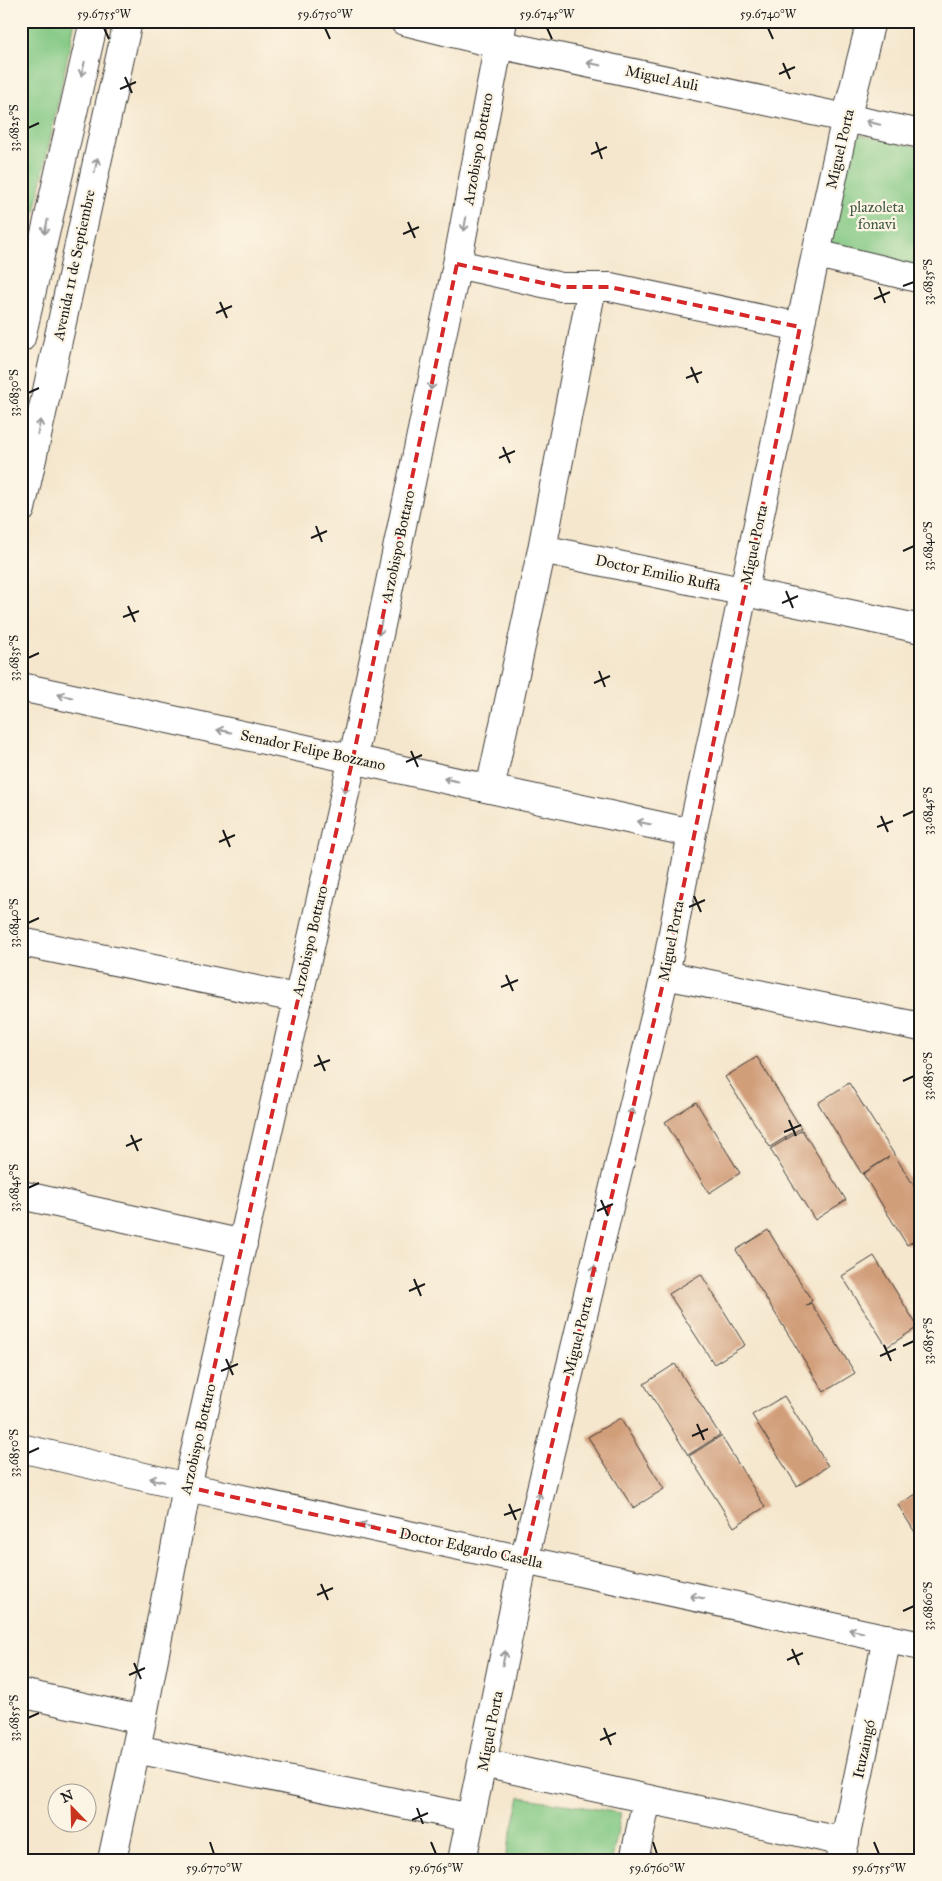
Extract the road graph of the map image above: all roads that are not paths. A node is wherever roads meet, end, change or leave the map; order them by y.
1 (94, 21) edge
2 (128, 21) edge
3 (404, 21) edge
4 (871, 21) edge
5 (500, 32) edge
6 (848, 116) junction
7 (921, 134) edge
8 (817, 254) junction
9 (457, 264) junction
10 (921, 279) edge
11 (592, 287) junction
12 (800, 327) junction
13 (21, 338) edge
14 (21, 509) edge
15 (542, 549) junction
16 (745, 590) junction
17 (921, 628) edge
18 (21, 687) edge
19 (352, 758) junction
20 (490, 789) junction
21 (692, 833) junction
22 (21, 942) edge
23 (664, 975) junction
24 (296, 998) junction
25 (921, 1027) edge
26 (21, 1195) edge
27 (243, 1244) junction
28 (21, 1448) edge
29 (187, 1487) junction
30 (524, 1560) junction
31 (888, 1638) junction
32 (921, 1646) edge
33 (21, 1693) edge
34 (142, 1720) junction
35 (136, 1749) junction
36 (483, 1763) junction
37 (647, 1799) junction
38 (471, 1818) junction
39 (843, 1851) edge
40 (112, 1860) edge
41 (462, 1860) edge
42 (634, 1860) edge

1 -> 13 street
14 -> 2 street, Avenida 11 de Septiembre
3 - 5 street, Miguel Auli
4 - 6 street, Miguel Porta
6 -> 5 street, Miguel Auli
5 -> 9 street, Arzobispo Bottaro
7 -> 6 street, Miguel Auli
6 - 8 street, Miguel Porta
8 - 10 street
8 - 12 street, Miguel Porta
9 - 11 street
9 -> 19 street, Arzobispo Bottaro
11 - 12 street
11 - 15 street
12 - 16 street, Miguel Porta
15 - 16 street, Doctor Emilio Ruffa
15 - 20 street
16 - 17 street, Doctor Emilio Ruffa
16 - 21 street, Miguel Porta
19 -> 18 street, Senador Felipe Bozzano
20 -> 19 street, Senador Felipe Bozzano
19 -> 24 street, Arzobispo Bottaro
21 -> 20 street, Senador Felipe Bozzano
21 - 23 street, Miguel Porta
22 - 24 street
23 - 25 street
30 -> 23 street, Miguel Porta
24 - 27 street, Arzobispo Bottaro
26 - 27 street
27 - 29 street, Arzobispo Bottaro
29 -> 28 street, Doctor Edgardo Casella
30 -> 29 street, Doctor Edgardo Casella
29 - 34 street, Arzobispo Bottaro
31 -> 30 street, Doctor Edgardo Casella
36 -> 30 street, Miguel Porta
31 - 32 street, Doctor Edgardo Casella
31 - 39 street, Ituzaingó
33 - 34 street
34 - 35 street, Arzobispo Bottaro
35 - 38 street
35 - 40 street, Arzobispo Bottaro
36 - 37 street
36 - 38 street, Miguel Porta
37 - 39 street
37 - 42 street
38 - 41 street, Miguel Porta

